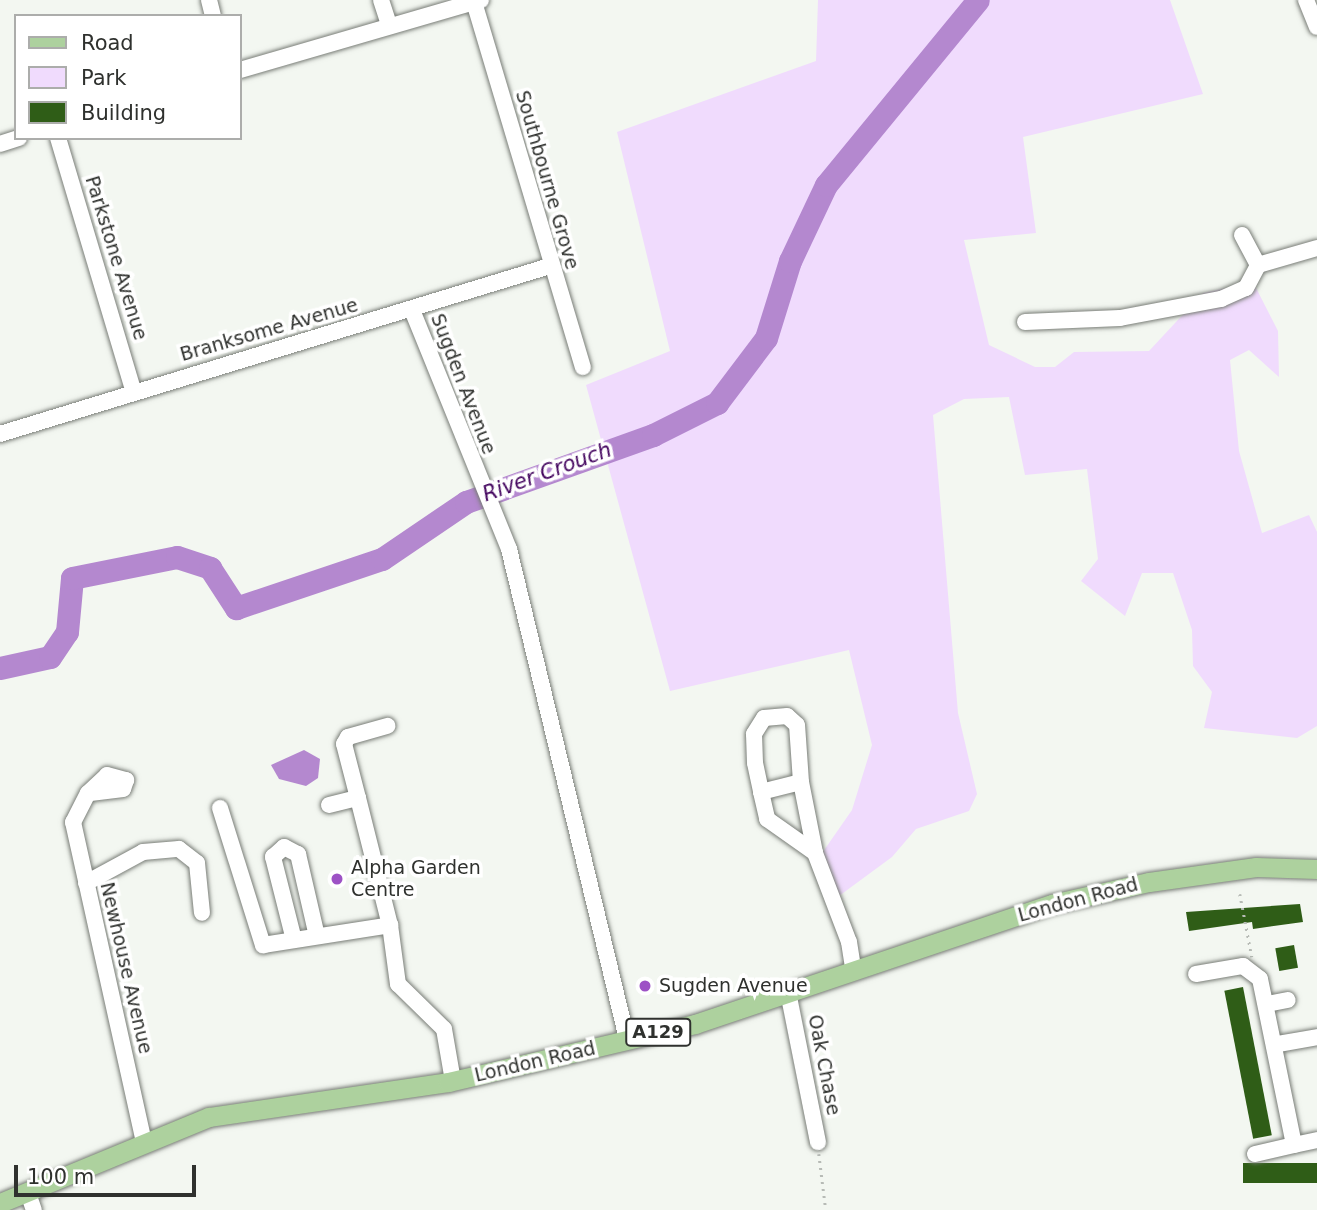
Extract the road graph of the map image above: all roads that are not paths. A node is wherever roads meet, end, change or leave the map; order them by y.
1 (381, 0) edge
2 (1306, 0) edge
3 (477, 1) edge
4 (390, 25) junction
5 (1317, 27) edge
6 (242, 69) edge
7 (59, 140) edge
8 (1242, 235) dead end
9 (1317, 248) edge
10 (1258, 265) junction
11 (550, 266) junction
12 (412, 310) junction
13 (1026, 322) dead end
14 (583, 367) dead end
15 (133, 390) junction
16 (0, 434) edge
17 (387, 726) dead end
18 (801, 782) junction
19 (761, 792) junction
20 (358, 798) junction
21 (83, 799) dead end
22 (329, 804) dead end
23 (220, 808) dead end
24 (815, 853) junction
25 (1317, 869) edge
26 (86, 883) junction
27 (202, 913) dead end
28 (390, 925) junction
29 (317, 936) junction
30 (294, 940) junction
31 (854, 972) junction
32 (1196, 974) dead end
33 (789, 997) junction
34 (1288, 1000) dead end
35 (1267, 1004) junction
36 (1317, 1037) edge
37 (627, 1040) junction
38 (1278, 1044) junction
39 (453, 1081) junction
40 (1317, 1140) edge
41 (144, 1141) junction
42 (818, 1142) road end
43 (1294, 1145) junction
44 (1255, 1154) dead end
45 (31, 1202) edge
46 (0, 1203) edge

1 - 4 street
2 - 5 street
3 - 4 street
3 - 11 street, Southbourne Grove
4 - 6 street
7 - 15 street, Parkstone Avenue
8 - 10 street
9 - 10 street
10 - 13 street
11 - 12 street, Branksome Avenue
11 - 14 street, Southbourne Grove
12 - 15 street, Branksome Avenue
12 - 37 street, Sugden Avenue
15 - 16 street, Branksome Avenue
17 - 20 street
18 - 19 street
18 - 19 street
18 - 24 street
19 - 24 street
20 - 22 street
20 - 28 street
21 - 26 street, Newhouse Avenue
23 - 30 street
24 - 31 street
25 - 31 main road, London Road / A129
26 - 27 street
26 - 41 street, Newhouse Avenue
28 - 29 street
28 - 39 street
29 - 30 street
29 - 30 street
31 - 33 main road, London Road / A129
32 - 35 street
33 - 37 main road, London Road / A129
33 - 42 street, Oak Chase
34 - 35 street
35 - 38 street
36 - 38 street
37 - 39 main road, London Road / A129
38 - 43 street
39 - 41 main road, London Road / A129
40 - 43 street
41 - 45 main road, London Road / A129
43 - 44 street
45 - 46 main road, London Road / A129

